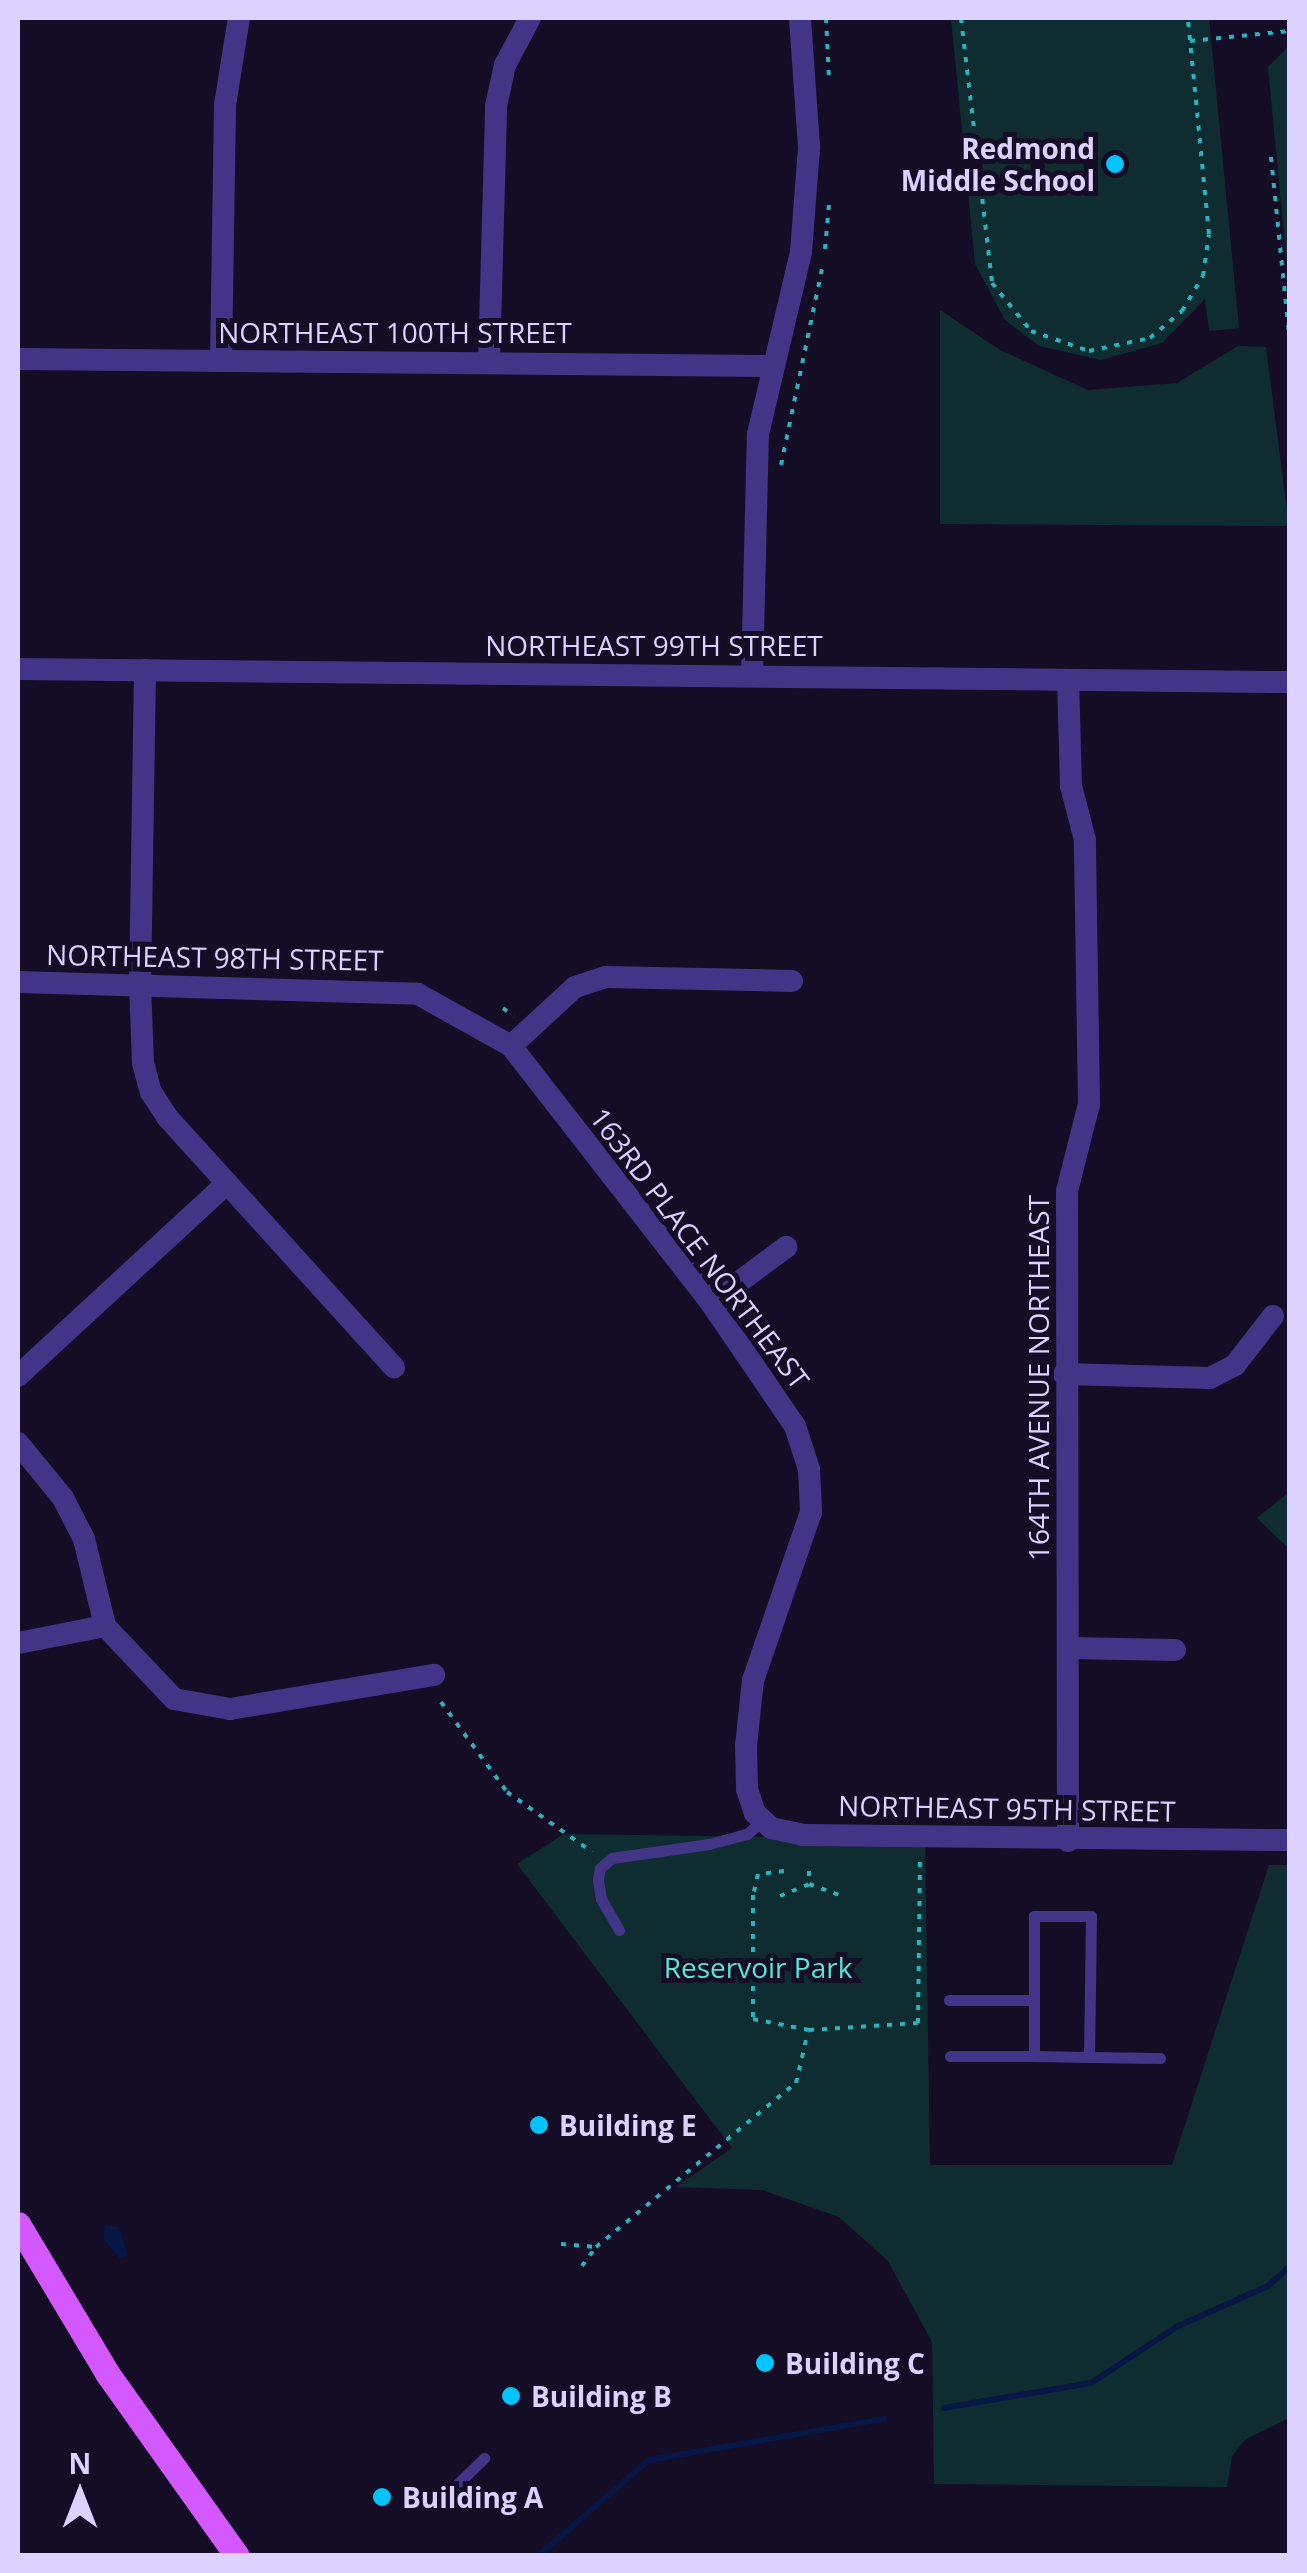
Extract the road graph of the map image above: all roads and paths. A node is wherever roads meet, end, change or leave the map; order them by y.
1 (239, 18) edge
2 (530, 18) edge
3 (800, 18) edge
4 (826, 18) edge
5 (962, 18) edge
6 (1188, 18) edge
7 (1290, 31) edge
8 (1190, 41) junction
9 (828, 84) dead end
10 (1271, 157) dead end
11 (829, 197) dead end
12 (1290, 344) edge
13 (18, 358) edge
14 (221, 361) junction
15 (489, 362) junction
16 (771, 366) junction
17 (780, 472) dead end
18 (774, 631) dead end
19 (794, 659) dead end
20 (18, 668) edge
21 (145, 670) junction
22 (752, 676) junction
23 (1068, 680) junction
24 (1290, 682) edge
25 (792, 980) dead end
26 (18, 982) edge
27 (140, 985) junction
28 (511, 1046) junction
29 (226, 1184) junction
30 (786, 1247) dead end
31 (711, 1304) junction
32 (1273, 1316) dead end
33 (394, 1367) dead end
34 (1064, 1374) junction
35 (18, 1376) edge
36 (18, 1443) edge
37 (105, 1626) junction
38 (18, 1643) edge
39 (1070, 1648) junction
40 (1174, 1650) dead end
41 (434, 1675) dead end
42 (441, 1702) dead end
43 (763, 1820) junction
44 (1290, 1840) edge
45 (1068, 1841) junction
46 (920, 1856) dead end
47 (606, 1863) junction
48 (784, 1871) dead end
49 (809, 1871) dead end
50 (809, 1884) junction
51 (780, 1896) dead end
52 (844, 1897) dead end
53 (620, 1930) dead end
54 (949, 2000) dead end
55 (1034, 2000) junction
56 (809, 2030) junction
57 (950, 2056) dead end
58 (1034, 2056) junction
59 (1089, 2057) junction
60 (1160, 2058) dead end
61 (18, 2224) edge
62 (560, 2244) dead end
63 (596, 2247) junction
64 (582, 2266) dead end
65 (484, 2458) dead end
66 (437, 2504) dead end
67 (236, 2556) edge

1 - 14 street
2 - 15 street
3 - 16 street
4 - 9 path
5 - 8 path
6 - 8 path
7 - 8 path
10 - 12 path
11 - 17 path
13 - 14 street, NORTHEAST 100TH STREET
14 - 15 street, NORTHEAST 100TH STREET
15 - 16 street, NORTHEAST 100TH STREET
16 - 22 street
18 - 19 path
20 - 21 street, NORTHEAST 99TH STREET
21 - 22 street, NORTHEAST 99TH STREET
21 - 27 street
22 - 23 street, NORTHEAST 99TH STREET
23 - 24 street, NORTHEAST 99TH STREET
23 - 34 street, 164TH AVENUE NORTHEAST
25 - 28 street
26 - 27 street, NORTHEAST 98TH STREET
27 - 28 street, NORTHEAST 98TH STREET
27 - 29 street
28 - 31 street, 163RD PLACE NORTHEAST
29 - 33 street
29 - 35 street
30 - 31 street
31 - 43 street, 163RD PLACE NORTHEAST
32 - 34 street
34 - 39 street, 164TH AVENUE NORTHEAST
36 - 37 street
37 - 38 street
37 - 41 street
39 - 40 street
39 - 45 street, 164TH AVENUE NORTHEAST
42 - 47 path
43 - 45 street, NORTHEAST 95TH STREET
43 - 47 lane
44 - 45 street, NORTHEAST 95TH STREET
46 - 56 path
47 - 53 lane
48 - 56 path
49 - 50 path
50 - 51 path
50 - 52 path
54 - 55 lane
55 - 58 lane
55 - 59 lane
56 - 63 path
57 - 58 lane
58 - 59 lane
59 - 60 lane
61 - 67 main road
62 - 63 path
63 - 64 path
65 - 66 lane

